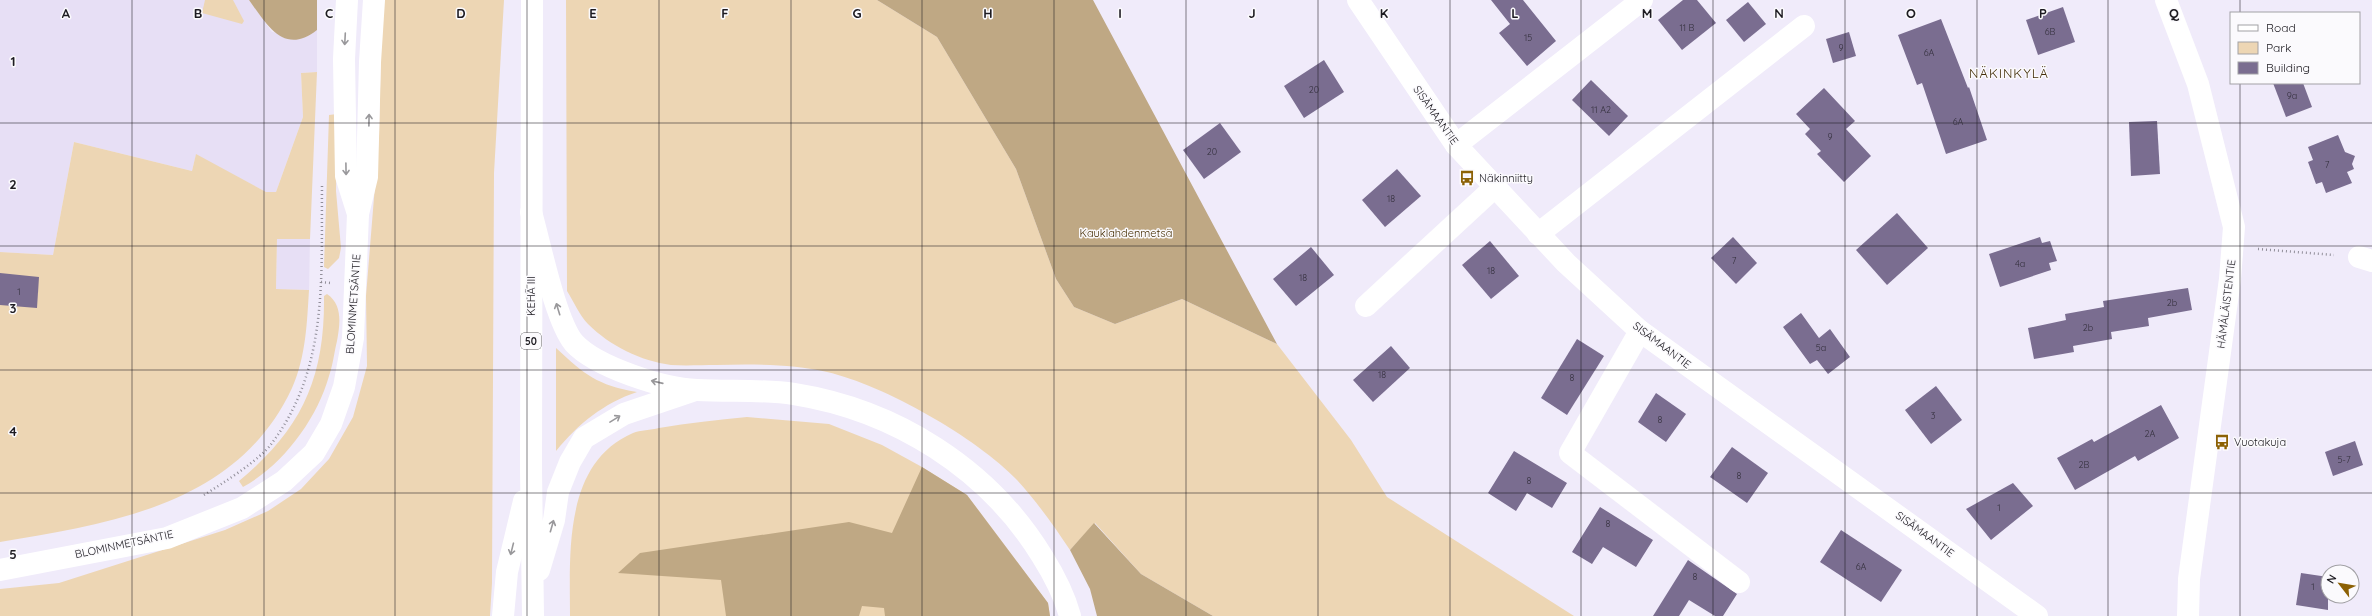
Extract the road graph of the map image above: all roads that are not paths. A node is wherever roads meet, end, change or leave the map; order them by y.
1 (347, 0) edge
2 (374, 0) edge
3 (532, 0) edge
4 (1358, 0) edge
5 (1642, 0) edge
6 (2166, 0) edge
7 (1804, 26) dead end
8 (1456, 145) junction
9 (1495, 187) junction
10 (531, 212) junction
11 (358, 214) junction
12 (1538, 234) junction
13 (1366, 306) dead end
14 (1640, 331) junction
15 (695, 390) junction
16 (531, 470) junction
17 (0, 570) edge
18 (1739, 582) dead end
19 (533, 590) junction
20 (503, 616) edge
21 (533, 616) edge
22 (1070, 616) edge
23 (2037, 616) edge
24 (2188, 616) edge

1 -> 11 main road, BLOMINMETSÄNTIE
11 -> 2 main road, BLOMINMETSÄNTIE
3 - 10 main road, KEHÄ III / 50
4 - 8 main road, SISÄMAANTIE
5 - 8 main road
6 - 24 main road, HÄMÄLÄISTENTIE
7 - 12 main road
8 - 9 main road, SISÄMAANTIE
9 - 12 main road, SISÄMAANTIE
9 - 13 main road
15 -> 10 main road
10 - 16 main road, KEHÄ III / 50
11 - 17 main road, BLOMINMETSÄNTIE
12 - 14 main road, SISÄMAANTIE
14 - 18 main road
14 - 23 main road, SISÄMAANTIE
19 -> 15 main road
15 - 22 main road
16 - 19 main road, KEHÄ III / 50
16 -> 20 main road
19 - 21 main road, KEHÄ III / 50

